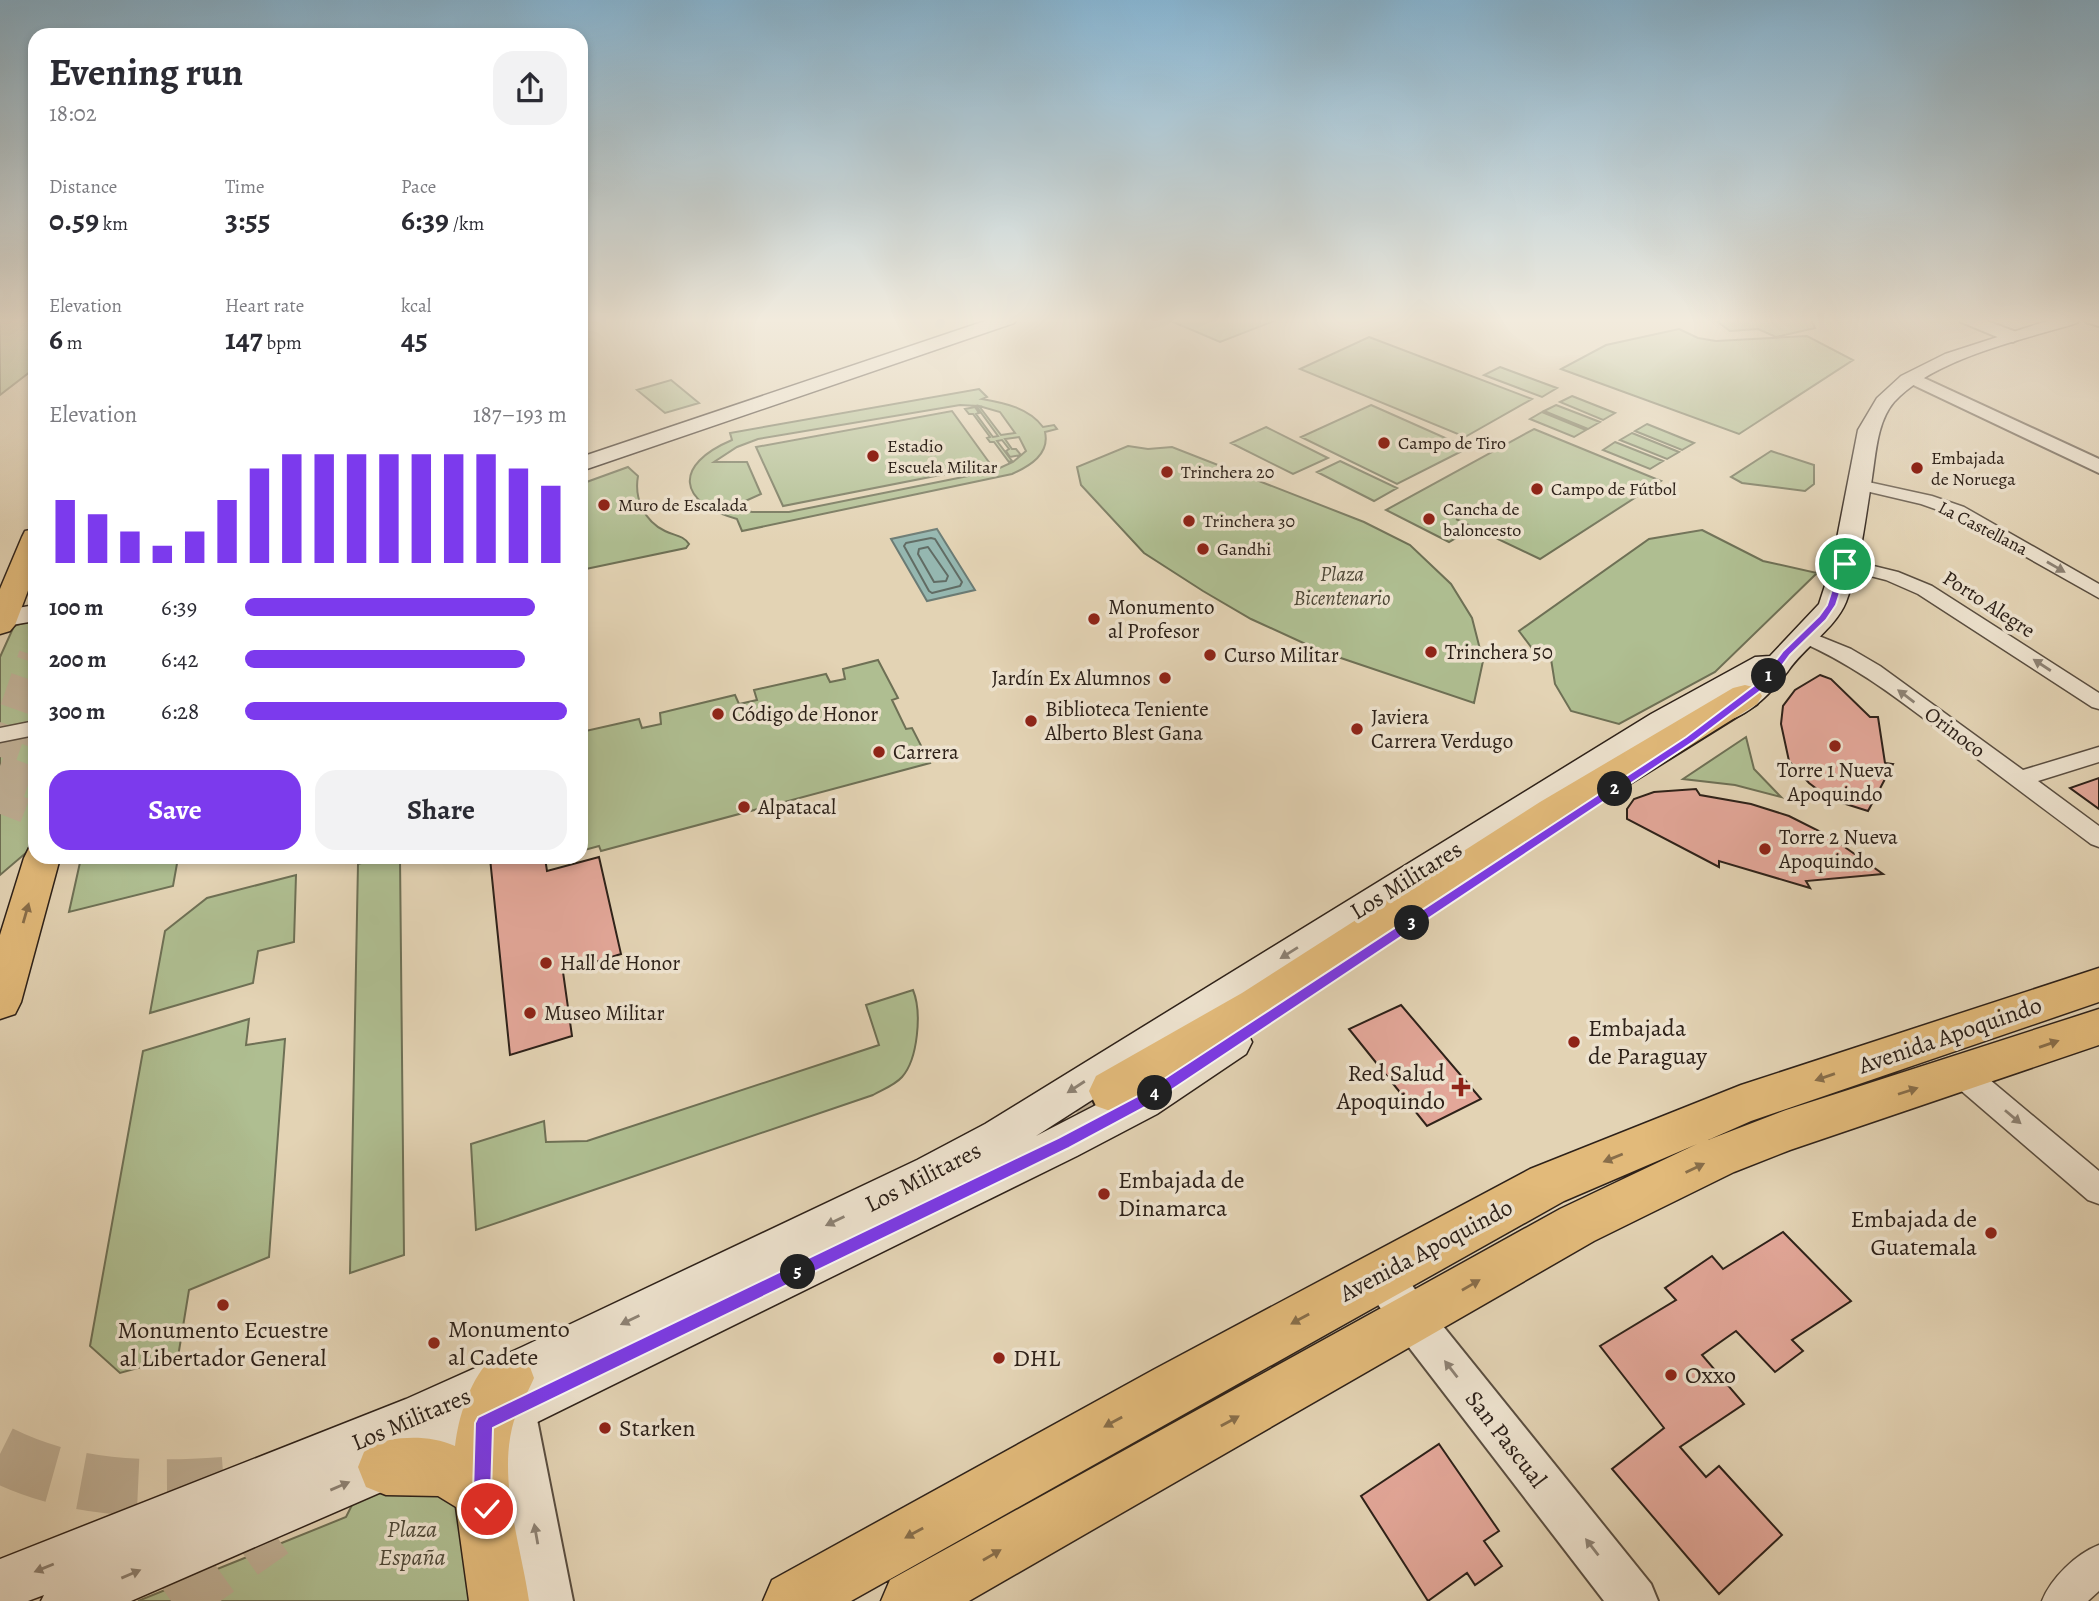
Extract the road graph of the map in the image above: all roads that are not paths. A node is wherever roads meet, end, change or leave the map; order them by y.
1 (788, 394) edge
2 (1892, 394) edge
3 (1957, 394) edge
4 (2092, 458) edge
5 (588, 462) edge
6 (1859, 485) junction
7 (28, 554) edge
8 (1845, 564) junction
9 (2099, 593) edge
10 (28, 615) edge
11 (1, 621) edge
12 (1795, 645) junction
13 (1745, 696) junction
14 (2099, 702) edge
15 (28, 729) edge
16 (0, 735) edge
17 (2099, 754) edge
18 (2018, 780) junction
19 (2099, 838) edge
20 (41, 864) edge
21 (2099, 985) edge
22 (0, 1002) edge
23 (2099, 1027) edge
24 (1961, 1073) junction
25 (1114, 1091) tunnel mouth
26 (2099, 1189) edge
27 (1381, 1275) junction
28 (1412, 1319) junction
29 (502, 1403) junction
30 (386, 1467) junction
31 (482, 1493) junction
32 (2099, 1564) edge
33 (0, 1586) edge
34 (68, 1601) edge
35 (499, 1601) edge
36 (549, 1601) edge
37 (793, 1601) edge
38 (911, 1601) edge
39 (1634, 1601) edge
40 (2061, 1601) edge

1 - 5 main road
2 - 6 main road, Los Militares
3 - 4 street
6 - 8 main road, Los Militares
6 -> 9 street, La Castellana
7 - 11 main road
8 - 12 main road, Los Militares
14 -> 8 street, Porto Alegre
10 - 11 main road
12 - 13 main road, Los Militares
18 -> 12 street, Orinoco
12 -> 29 main road, Los Militares
13 - 25 highway
13 - 29 main road, Los Militares
15 - 16 street
17 - 18 street
18 - 19 street, Orinoco
22 -> 20 main road
21 -> 27 main road, Avenida Apoquindo
24 -> 23 main road, Avenida Apoquindo
24 -> 26 street
28 -> 24 main road, Avenida Apoquindo
27 - 28 street, San Pascual
27 -> 37 main road, Avenida Apoquindo
38 -> 28 main road, Avenida Apoquindo
39 -> 28 street, San Pascual
29 - 30 main road, Los Militares
29 - 31 main road
29 -> 33 main road, Los Militares
36 -> 29 street
30 - 31 main road
34 -> 30 main road, Los Militares
31 - 35 main road
32 - 40 street

